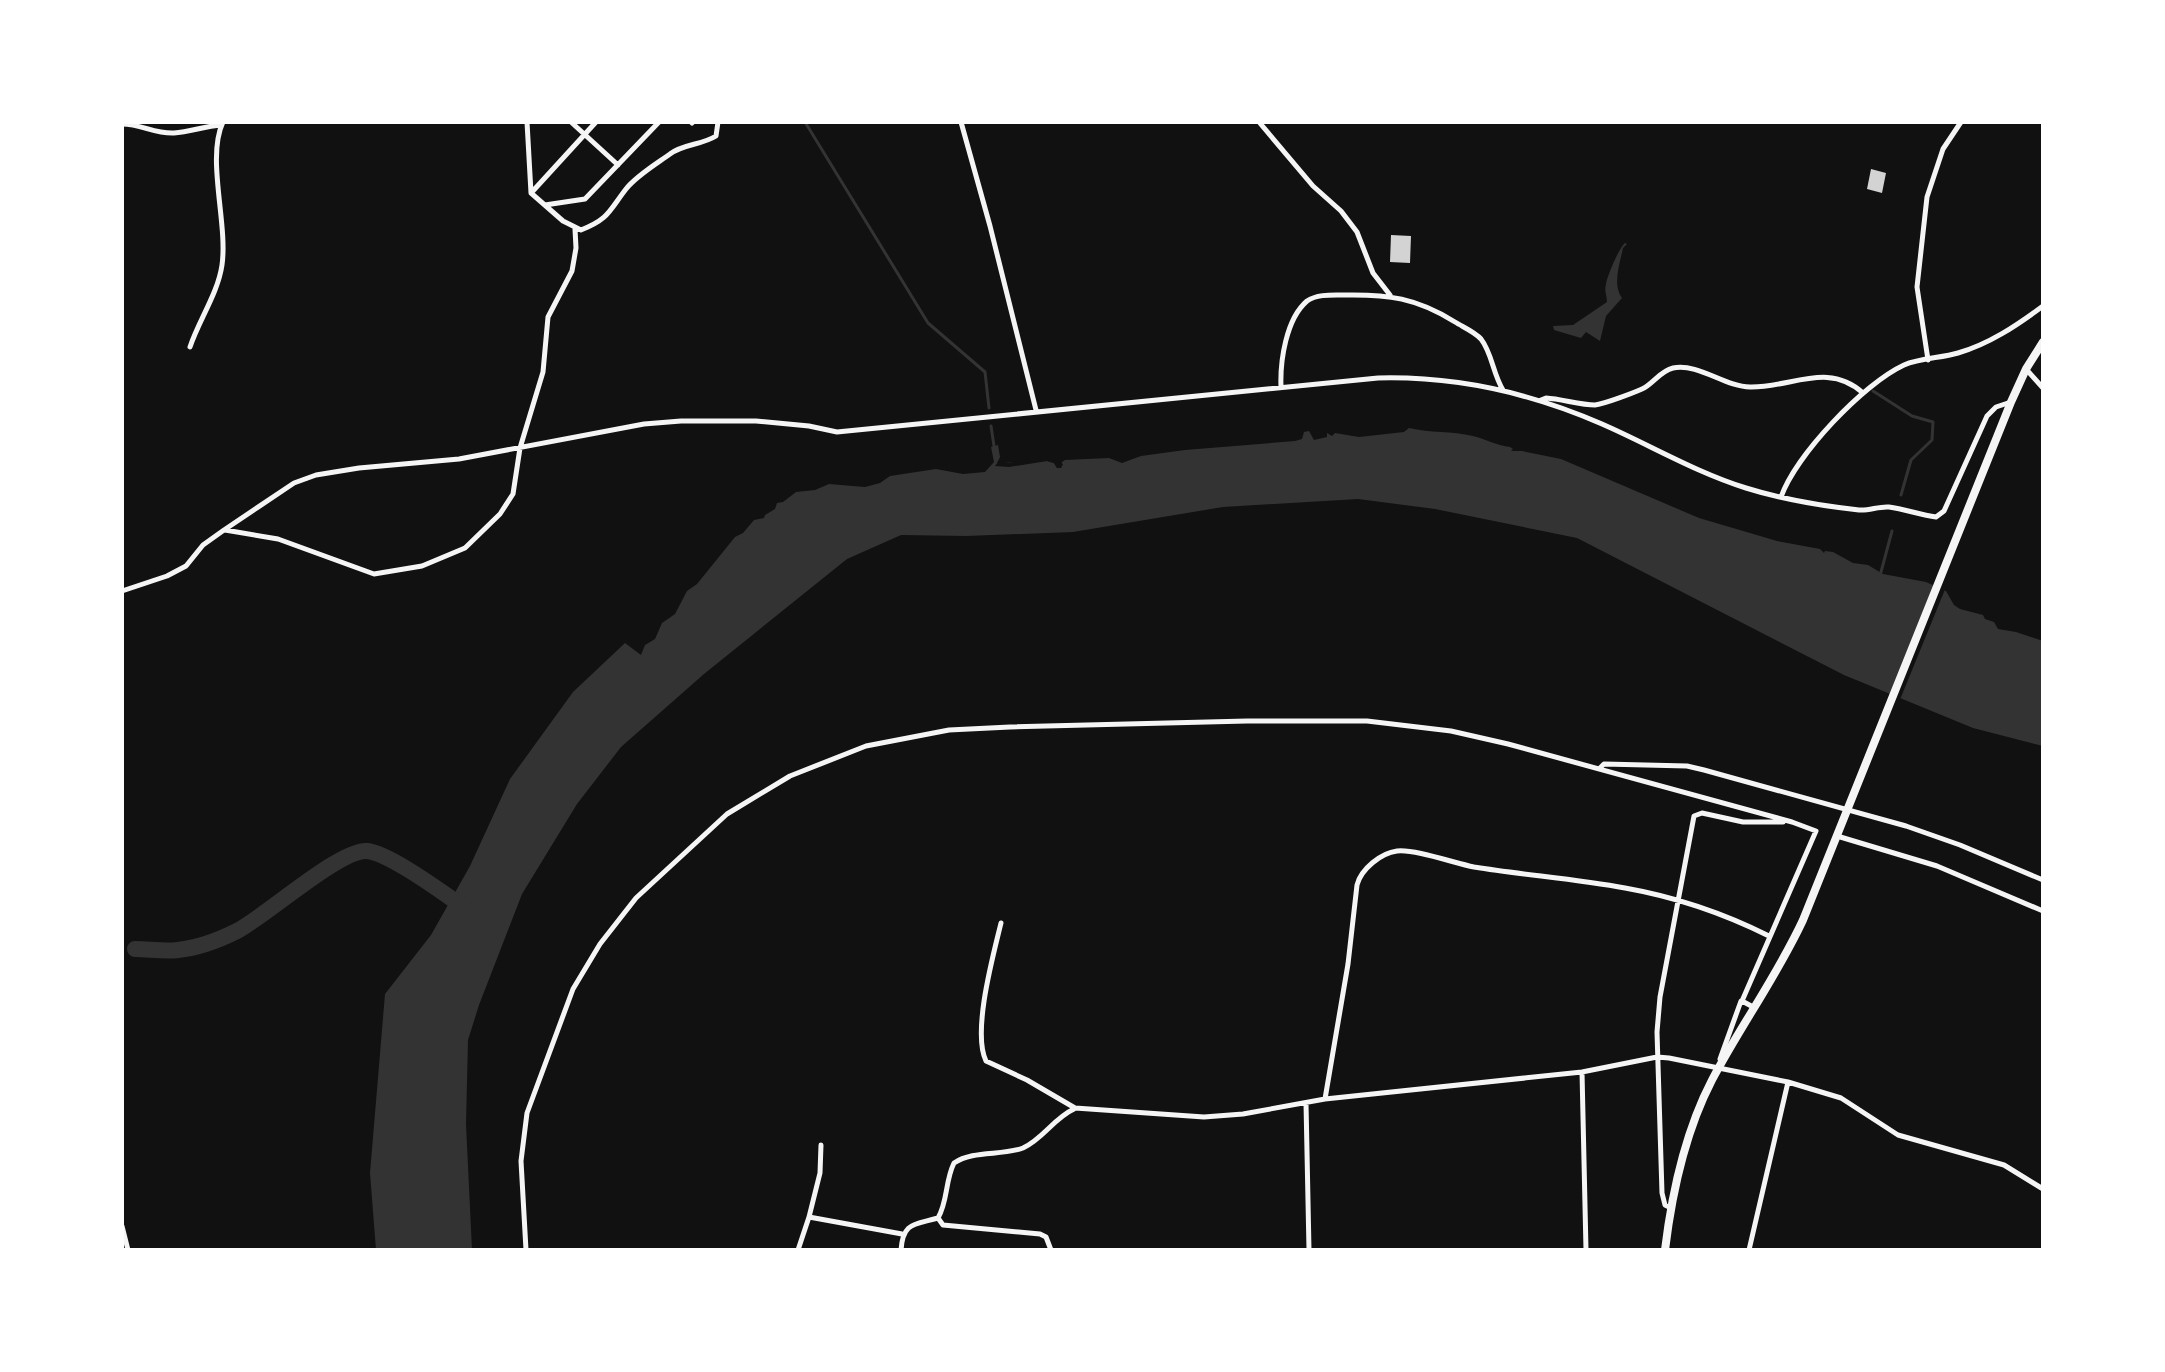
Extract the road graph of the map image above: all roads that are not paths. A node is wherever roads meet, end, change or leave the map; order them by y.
1 (571, 122) edge
2 (596, 122) edge
3 (659, 122) edge
4 (718, 122) edge
5 (961, 122) edge
6 (1259, 122) edge
7 (1961, 122) edge
8 (122, 124) edge
9 (222, 124) edge
10 (528, 124) edge
11 (585, 134) junction
12 (618, 165) junction
13 (531, 193) junction
14 (545, 205) junction
15 (575, 229) junction
16 (1391, 295) junction
17 (2043, 306) edge
18 (2043, 342) edge
19 (190, 347) dead end
20 (1928, 360) junction
21 (2026, 369) junction
22 (1281, 387) junction
23 (2043, 388) edge
24 (1503, 391) junction
25 (1863, 393) junction
26 (1540, 401) junction
27 (2011, 402) junction
28 (1036, 410) junction
29 (520, 448) junction
30 (1781, 497) junction
31 (224, 530) junction
32 (122, 591) edge
33 (1599, 768) junction
34 (1792, 822) junction
35 (1838, 833) junction
36 (2043, 880) edge
37 (1678, 900) junction
38 (2043, 911) edge
39 (1001, 923) dead end
40 (1769, 936) junction
41 (1742, 1001) junction
42 (1755, 1008) junction
43 (1657, 1057) junction
44 (1719, 1068) junction
45 (1582, 1072) junction
46 (1788, 1082) junction
47 (1325, 1099) junction
48 (1306, 1103) junction
49 (1075, 1108) junction
50 (821, 1145) dead end
51 (2043, 1189) edge
52 (1672, 1208) junction
53 (809, 1217) junction
54 (938, 1218) junction
55 (122, 1226) edge
56 (902, 1234) junction
57 (128, 1250) edge
58 (526, 1250) edge
59 (798, 1250) edge
60 (901, 1250) edge
61 (1051, 1250) edge
62 (1309, 1250) edge
63 (1586, 1250) edge
64 (1665, 1250) edge
65 (1749, 1250) edge

1 - 11 street
2 - 11 street
3 - 12 street
4 - 15 street
5 - 28 street
6 - 16 street
7 - 20 street
8 - 9 street
9 - 19 street
10 - 13 street
11 - 12 street
11 - 13 street
12 - 14 street
13 - 14 street
14 - 15 street
15 - 29 street
16 - 22 street
16 - 24 street
17 - 20 street
18 - 21 highway
20 - 25 street
21 - 23 street
21 - 27 highway
22 - 24 street
22 - 28 street
24 - 26 street
25 - 26 street
25 - 30 street
26 - 30 street
27 - 30 street
27 - 35 highway
28 - 29 street
29 - 31 street
29 - 31 street
31 - 32 street
33 - 34 street
33 - 36 street
33 - 58 street
34 - 37 street
34 - 40 street
35 - 38 street
35 - 42 highway
37 - 40 street
37 - 43 street
37 - 47 street
39 - 49 street
40 - 41 street
41 - 42 street
41 - 44 street
42 - 44 highway
43 - 44 street
43 - 45 street
43 - 52 street
44 - 46 street
44 - 52 highway
45 - 47 street
45 - 63 street
46 - 51 street
46 - 65 street
47 - 48 street
48 - 49 street
48 - 62 street
49 - 54 street
50 - 53 street
52 - 64 highway
53 - 56 street
53 - 59 street
54 - 56 street
54 - 61 street
55 - 57 street
56 - 60 street

